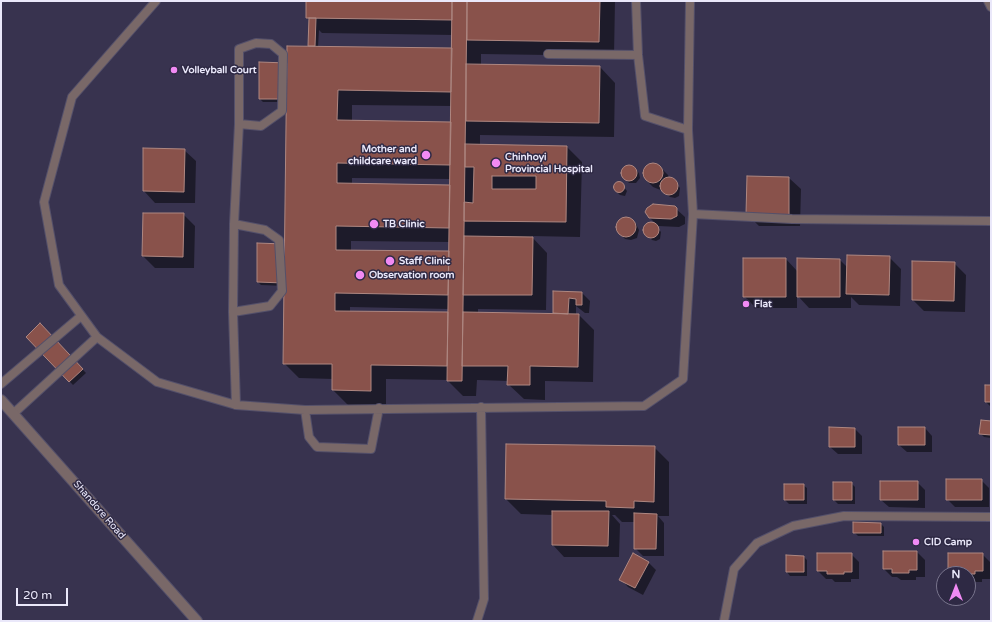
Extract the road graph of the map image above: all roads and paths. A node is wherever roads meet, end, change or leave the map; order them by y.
1 (156, 1) edge
2 (636, 1) edge
3 (690, 1) edge
4 (988, 1) edge
5 (991, 7) edge
6 (548, 54) dead end
7 (638, 55) junction
8 (239, 124) junction
9 (688, 130) junction
10 (693, 214) junction
11 (991, 221) edge
12 (234, 224) junction
13 (233, 312) junction
14 (81, 316) junction
15 (97, 337) junction
16 (1, 384) edge
17 (1, 400) edge
18 (236, 405) junction
19 (481, 407) junction
20 (379, 408) junction
21 (305, 410) junction
22 (14, 413) junction
23 (991, 517) edge
24 (197, 621) edge
25 (477, 621) edge
26 (724, 621) edge

1 - 14 lane
2 - 7 lane
3 - 9 lane
4 - 5 lane
6 - 7 lane
7 - 9 lane
8 - 8 lane
8 - 12 lane
9 - 10 lane
10 - 11 lane
10 - 19 lane
12 - 13 lane
12 - 13 lane
13 - 18 lane
14 - 15 lane
14 - 16 lane
15 - 18 lane
15 - 22 lane
17 - 22 street, Shandore Road
18 - 21 lane
19 - 20 lane
19 - 25 lane
20 - 21 lane
20 - 21 lane
22 - 24 street, Shandore Road
23 - 26 lane

